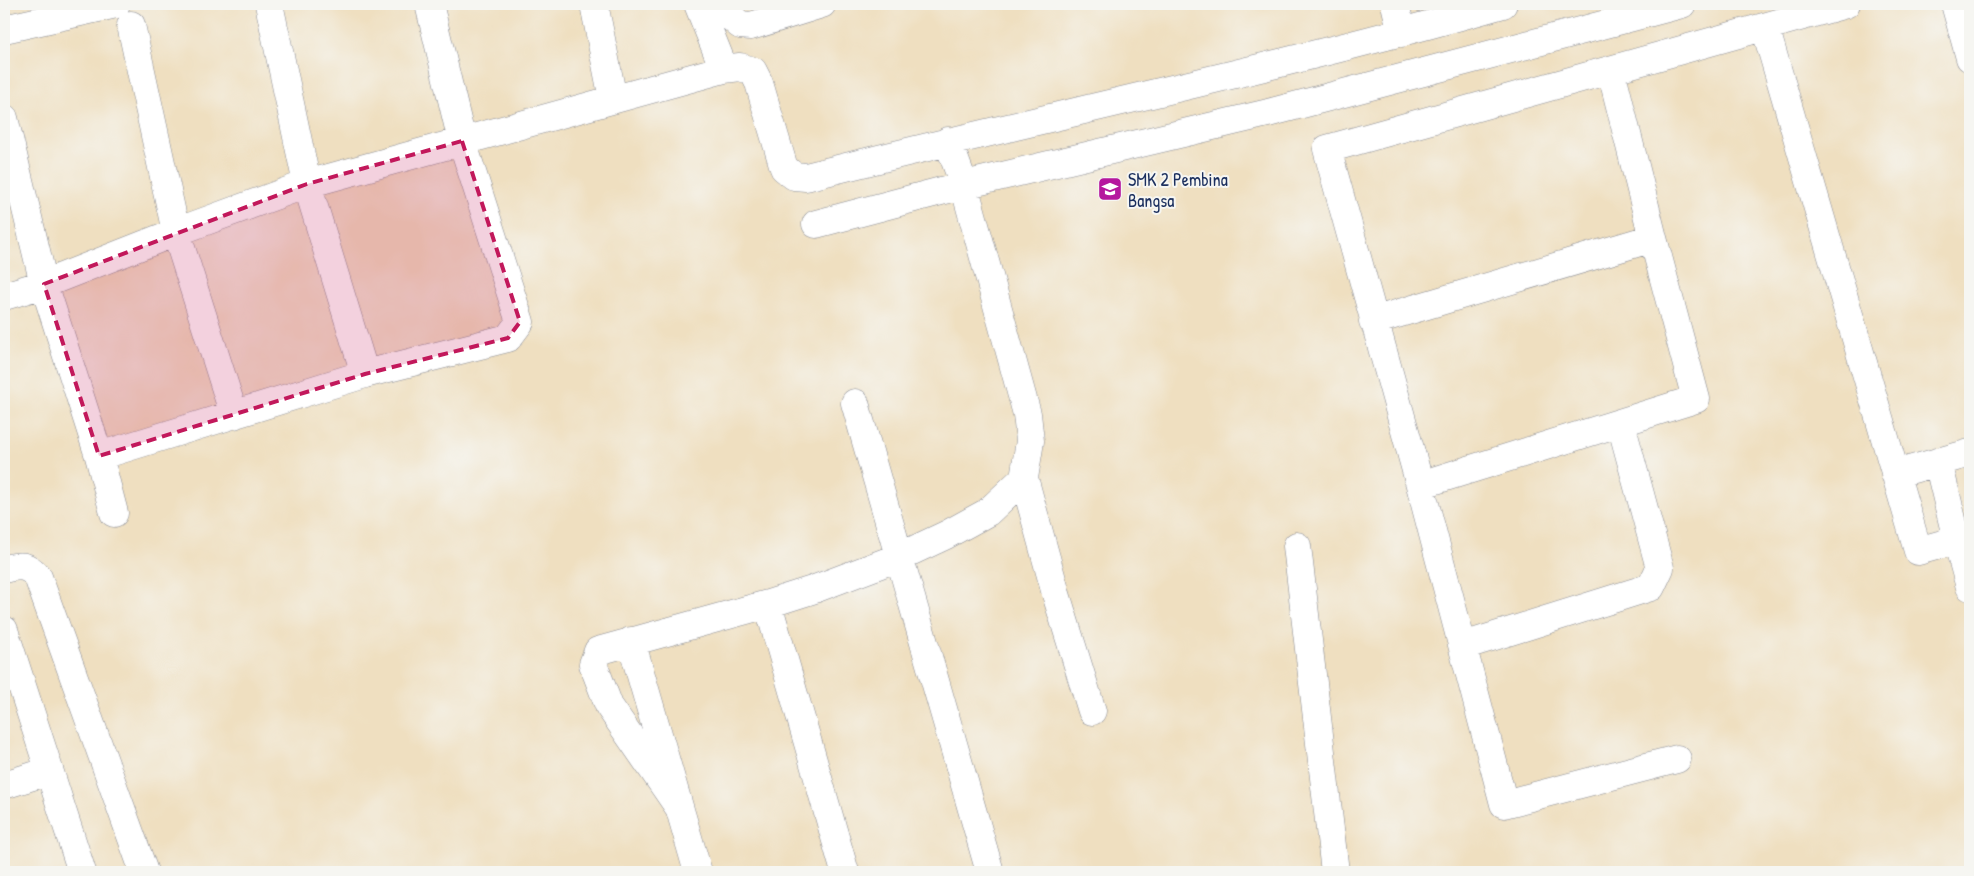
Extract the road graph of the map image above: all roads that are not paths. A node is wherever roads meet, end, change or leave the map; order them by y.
1 (269, 4) edge
2 (428, 4) edge
3 (594, 4) edge
4 (698, 4) edge
5 (728, 4) edge
6 (822, 4) edge
7 (1395, 4) edge
8 (1503, 4) edge
9 (1682, 4) edge
10 (1846, 4) edge
11 (1955, 4) edge
12 (124, 15) edge
13 (1765, 28) junction
14 (4, 29) edge
15 (1402, 33) junction
16 (1970, 58) edge
17 (724, 68) junction
18 (1255, 70) junction
19 (1611, 70) junction
20 (613, 99) junction
21 (1268, 113) junction
22 (4, 118) edge
23 (462, 141) junction
24 (948, 141) junction
25 (307, 184) junction
26 (964, 185) junction
27 (816, 224) dead end
28 (176, 232) junction
29 (1653, 238) junction
30 (44, 284) junction
31 (4, 296) edge
32 (1373, 321) junction
33 (365, 374) junction
34 (855, 403) dead end
35 (234, 415) junction
36 (1621, 424) junction
37 (1970, 453) edge
38 (99, 456) junction
39 (1938, 462) junction
40 (1895, 474) junction
41 (1024, 478) junction
42 (1420, 485) junction
43 (114, 513) dead end
44 (1957, 540) junction
45 (1297, 546) dead end
46 (899, 557) junction
47 (4, 569) edge
48 (1970, 587) edge
49 (768, 604) junction
50 (4, 630) edge
51 (631, 641) junction
52 (1463, 646) junction
53 (1092, 711) dead end
54 (1677, 759) dead end
55 (49, 771) junction
56 (4, 785) edge
57 (678, 806) junction
58 (82, 872) edge
59 (144, 872) edge
60 (698, 872) edge
61 (845, 872) edge
62 (990, 872) edge
63 (1335, 872) edge

1 - 25 street
2 - 23 street
3 - 20 street
4 - 17 street
5 - 6 street
7 - 15 street
8 - 15 street
9 - 21 street
10 - 13 street
11 - 16 street
12 - 14 street
12 - 28 street
13 - 19 street
13 - 40 street
15 - 18 street
17 - 20 street
17 - 24 street
18 - 21 street
18 - 24 street
19 - 29 street
19 - 32 street
20 - 23 street
21 - 26 street
22 - 30 street
23 - 25 street
23 - 33 street
24 - 26 street
25 - 28 street
25 - 33 street
26 - 27 street
26 - 41 street
28 - 30 street
28 - 35 street
29 - 32 street
29 - 36 street
30 - 31 street
30 - 38 street
32 - 42 street
33 - 35 street
34 - 46 street
35 - 38 street
36 - 42 street
36 - 52 street
37 - 39 street
38 - 43 street
39 - 40 street
39 - 44 street
40 - 44 street
41 - 46 street
41 - 53 street
42 - 52 street
44 - 48 street
45 - 63 street
46 - 49 street
46 - 62 street
47 - 59 street
49 - 51 street
49 - 61 street
50 - 55 street
51 - 57 street
51 - 57 street
52 - 54 street
55 - 56 street
55 - 58 street
57 - 60 street

